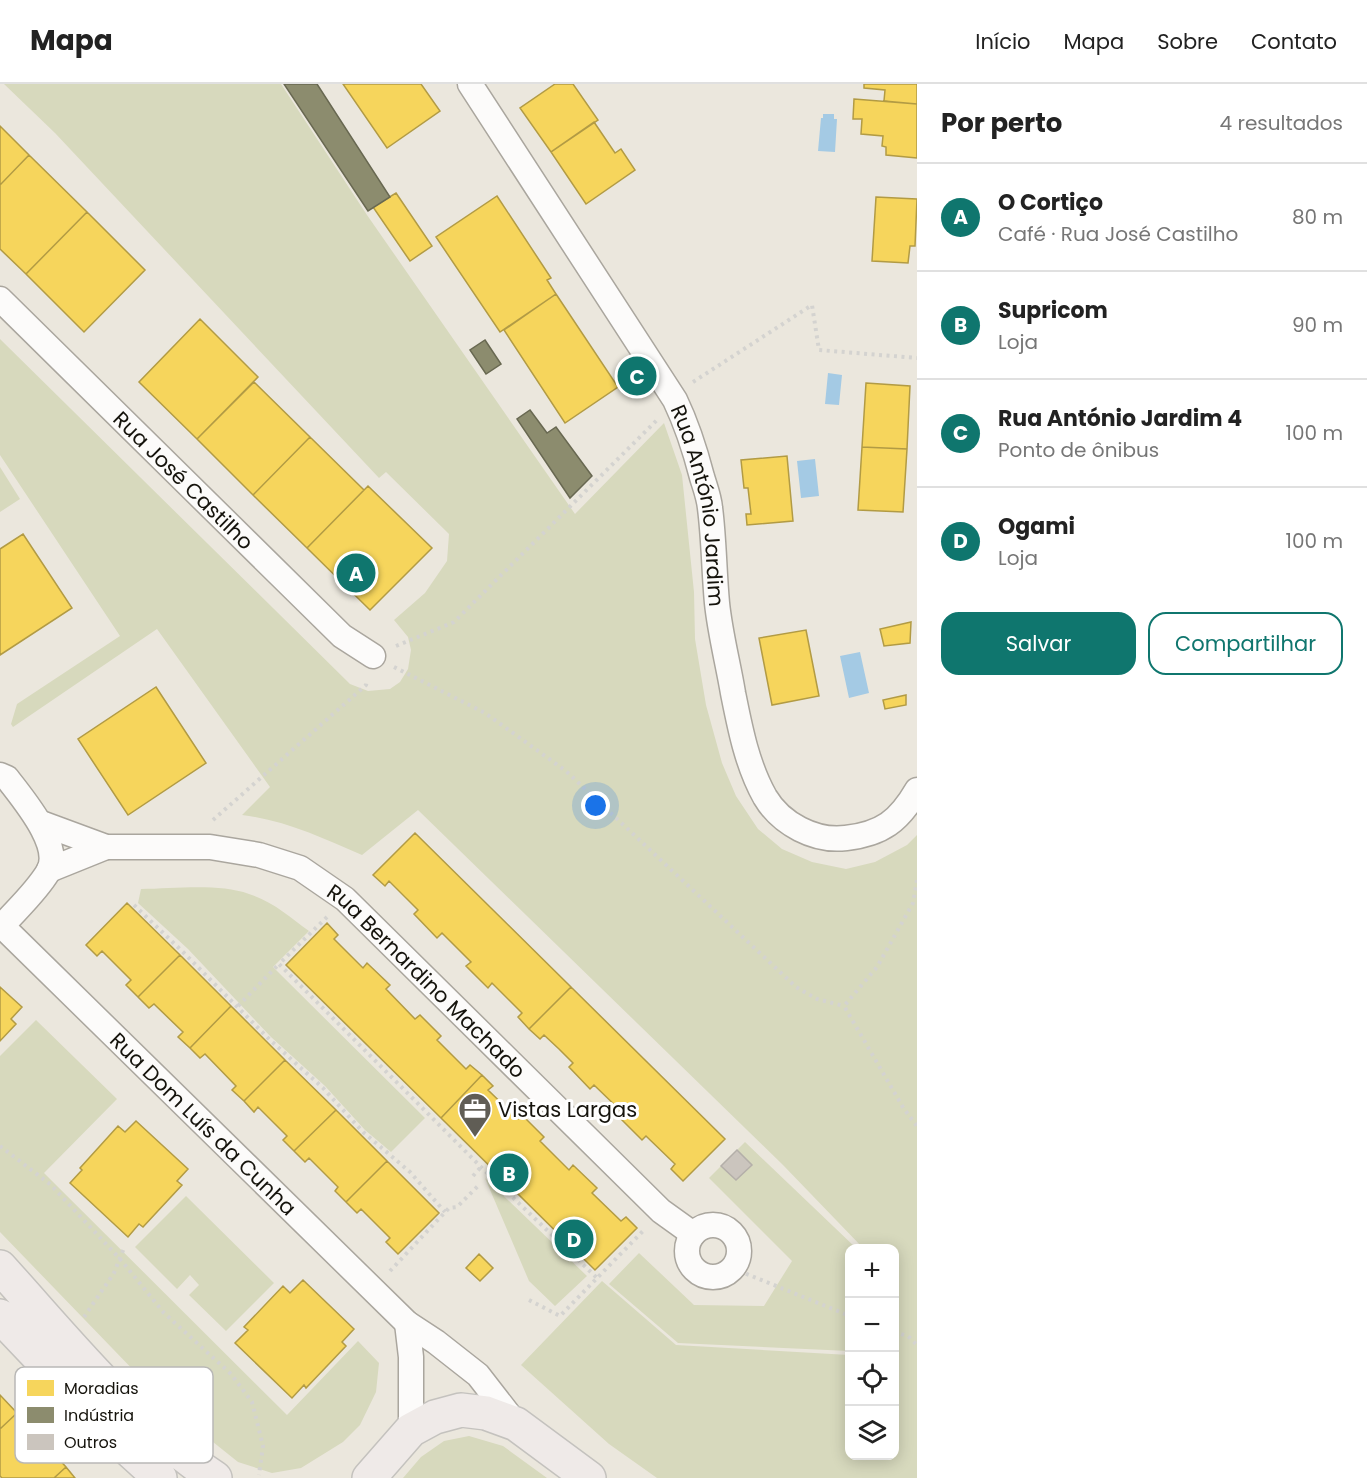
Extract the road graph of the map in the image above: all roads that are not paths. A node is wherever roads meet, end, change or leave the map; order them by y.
1 (470, 84) edge
2 (0, 299) edge
3 (373, 656) road end
4 (2, 772) edge
5 (912, 799) edge
6 (40, 823) junction
7 (106, 847) junction
8 (49, 870) junction
9 (1, 925) edge
10 (693, 1234) junction
11 (0, 1267) edge
12 (0, 1316) edge
13 (407, 1323) junction
14 (48, 1367) edge
15 (91, 1367) edge
16 (516, 1424) junction
17 (411, 1430) junction
18 (144, 1463) edge
19 (195, 1463) edge
20 (160, 1478) edge
21 (215, 1478) edge
22 (369, 1478) edge
23 (589, 1478) edge

1 - 5 street, Rua António Jardim
2 - 3 street, Rua José Castilho
4 - 6 street
6 - 7 street
6 - 8 street
7 - 8 street
7 - 10 street, Rua Bernardino Machado
8 - 9 street
9 - 13 street, Rua Dom Luís da Cunha
10 - 10 street
11 - 15 main road
12 - 14 main road
13 - 16 street, Rua Dom Luís da Cunha
13 - 17 street
16 - 17 main road
16 - 23 main road
17 - 22 main road
18 - 20 main road
19 - 21 main road

